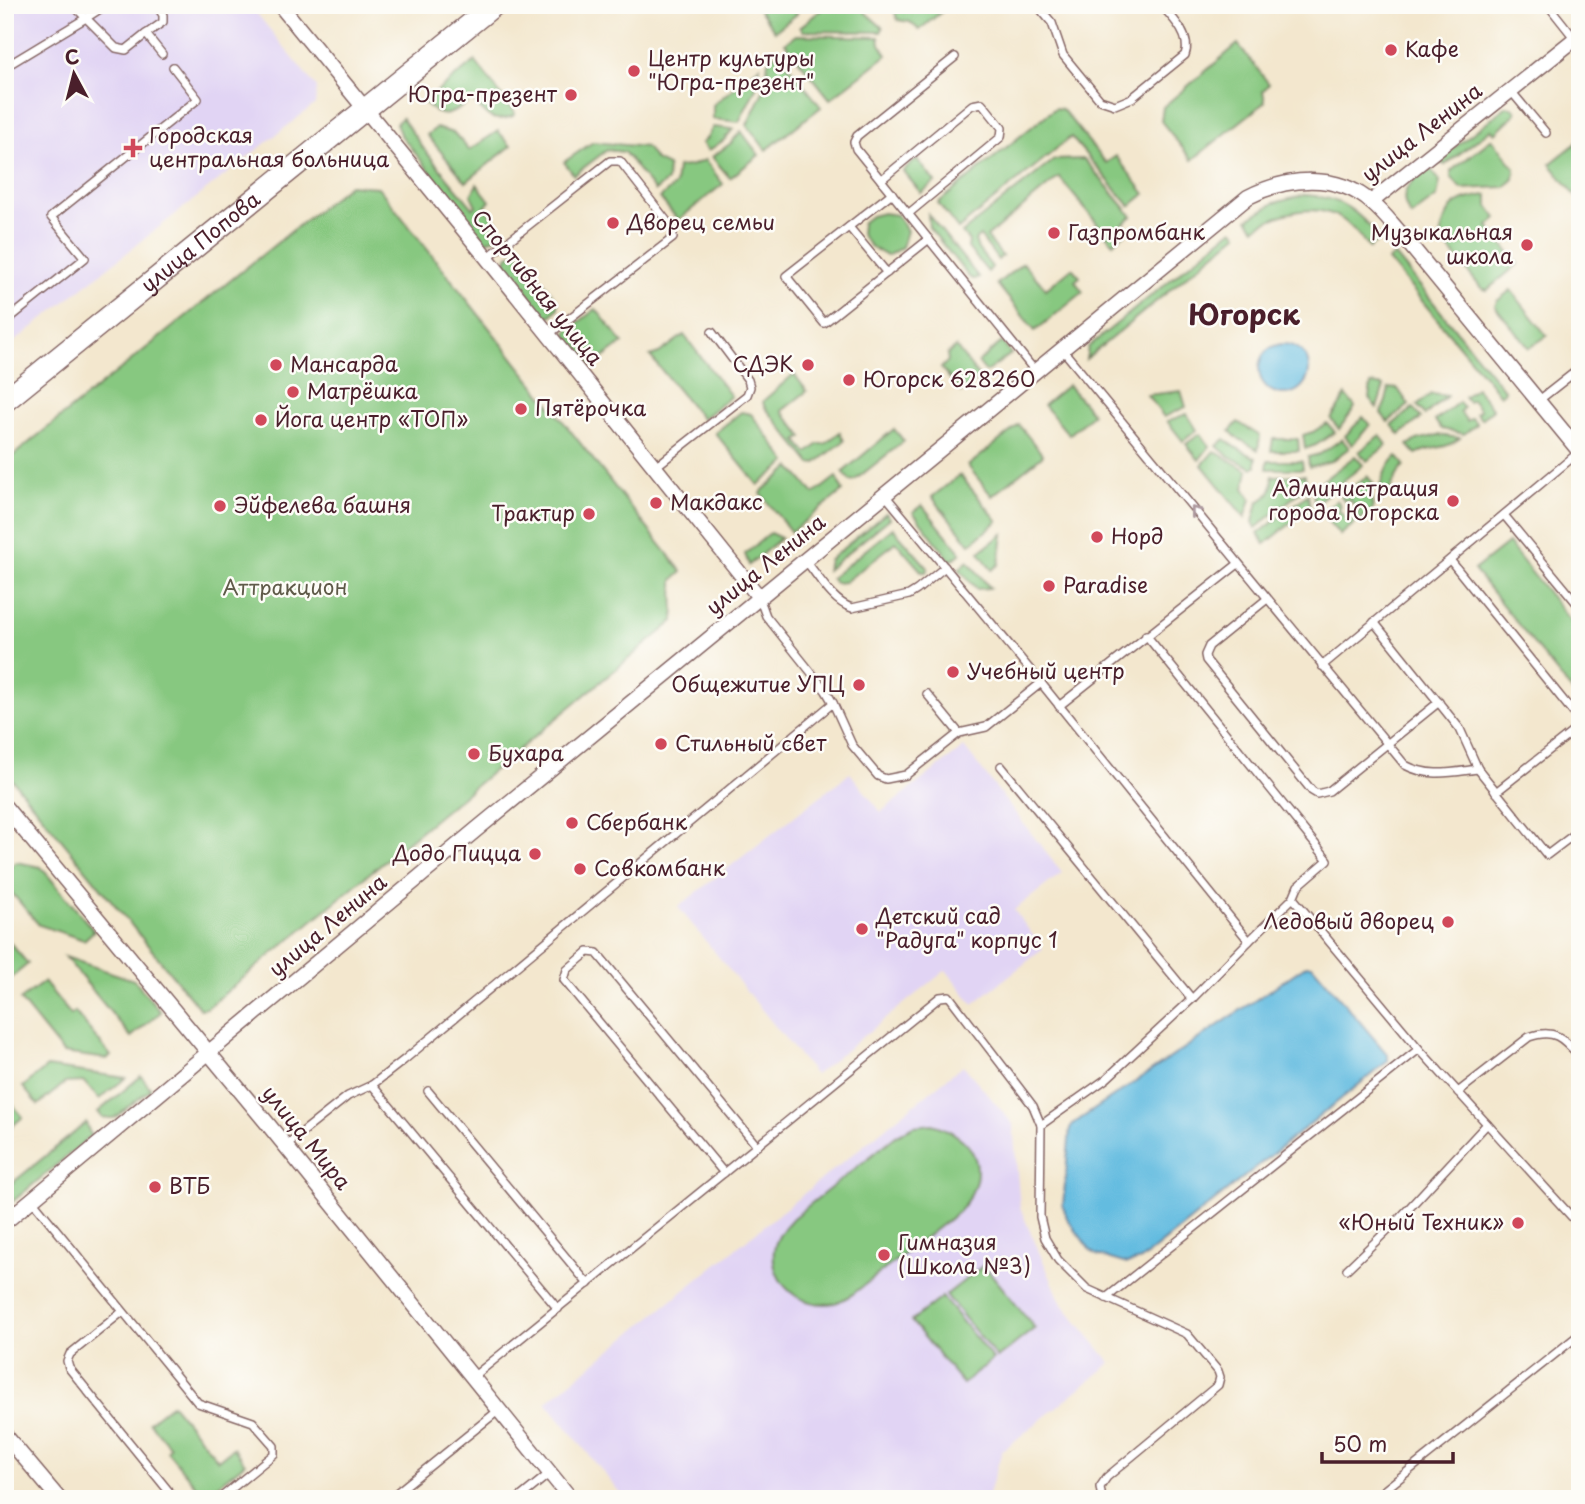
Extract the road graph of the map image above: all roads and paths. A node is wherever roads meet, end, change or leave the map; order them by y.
1 (74, 5) edge
2 (106, 5) edge
3 (156, 5) edge
4 (280, 5) edge
5 (494, 5) edge
6 (1037, 5) edge
7 (1161, 5) edge
8 (1548, 5) edge
9 (86, 18) junction
10 (146, 34) junction
11 (1577, 37) edge
12 (162, 54) dead end
13 (955, 57) dead end
14 (5, 67) edge
15 (173, 67) dead end
16 (1511, 90) junction
17 (366, 110) junction
18 (1546, 133) dead end
19 (881, 180) junction
20 (892, 193) junction
21 (1371, 202) junction
22 (908, 214) junction
23 (849, 227) junction
24 (929, 239) junction
25 (487, 258) junction
26 (887, 273) junction
27 (5, 322) edge
28 (712, 332) dead end
29 (548, 336) junction
30 (1062, 349) junction
31 (1580, 368) edge
32 (1035, 371) junction
33 (5, 401) edge
34 (1538, 401) junction
35 (1580, 452) edge
36 (654, 468) junction
37 (885, 495) junction
38 (1504, 514) junction
39 (805, 560) junction
40 (1450, 560) junction
41 (1238, 564) junction
42 (945, 567) junction
43 (759, 597) junction
44 (1267, 599) junction
45 (1580, 607) edge
46 (1374, 622) junction
47 (1146, 635) junction
48 (1322, 666) junction
49 (1041, 683) junction
50 (927, 694) dead end
51 (1439, 702) junction
52 (833, 704) junction
53 (1059, 706) junction
54 (1580, 723) edge
55 (959, 733) junction
56 (1387, 744) junction
57 (1001, 766) dead end
58 (1478, 769) junction
59 (1496, 792) junction
60 (5, 807) edge
61 (1580, 830) edge
62 (1293, 898) junction
63 (1249, 941) junction
64 (1192, 999) junction
65 (1419, 1049) junction
66 (209, 1053) junction
67 (1580, 1057) edge
68 (372, 1085) junction
69 (428, 1091) dead end
70 (1458, 1092) junction
71 (1487, 1124) junction
72 (1041, 1125) junction
73 (285, 1146) junction
74 (757, 1146) junction
75 (724, 1173) junction
76 (32, 1200) junction
77 (5, 1222) edge
78 (1580, 1226) edge
79 (1347, 1269) dead end
80 (588, 1284) junction
81 (1106, 1298) junction
82 (558, 1309) junction
83 (122, 1312) junction
84 (1580, 1334) edge
85 (472, 1377) junction
86 (499, 1410) junction
87 (5, 1435) edge
88 (550, 1473) junction
89 (1385, 1496) edge
90 (59, 1499) edge
91 (175, 1499) edge
92 (219, 1499) edge
93 (389, 1499) edge
94 (518, 1499) edge
95 (571, 1499) edge
96 (1102, 1499) edge
97 (1374, 1499) edge

1 - 9 lane
2 - 9 lane
3 - 10 lane
4 - 17 street, Спортивная улица
5 - 17 street, улица Попова
6 - 7 lane
8 - 11 lane
9 - 10 lane
9 - 14 lane
10 - 12 lane
11 - 16 street, улица Ленина
13 - 19 lane
15 - 27 lane
16 - 18 lane
16 - 21 street, улица Ленина
17 - 25 street, Спортивная улица
17 - 33 street, улица Попова
19 - 20 lane
19 - 22 lane
20 - 22 lane
20 - 23 lane
21 - 30 street, улица Ленина
21 - 34 street
22 - 24 lane
23 - 26 lane
23 - 26 lane
24 - 26 lane
24 - 32 lane
25 - 29 street, Спортивная улица
25 - 29 lane
28 - 36 lane
29 - 36 street, Спортивная улица
30 - 32 street, улица Ленина
41 -> 30 lane
31 - 34 lane
32 - 37 street, улица Ленина
34 - 35 street
35 - 38 lane
36 - 43 street, Спортивная улица
37 - 39 street, улица Ленина
37 - 42 lane
38 - 40 lane
38 - 45 lane
39 - 42 lane
39 - 43 street, улица Ленина
40 - 46 lane
40 - 54 lane
41 - 44 lane
41 - 47 lane
42 - 49 lane
43 - 52 lane
43 - 66 street, улица Ленина
44 - 48 lane
44 - 56 lane
46 - 48 lane
46 - 51 lane
47 - 53 lane
47 - 62 lane
48 - 56 lane
49 - 53 lane
49 - 55 lane
50 - 55 lane
51 - 56 lane
51 - 58 lane
52 - 55 lane
52 - 68 lane
53 - 63 lane
54 - 59 lane
56 - 58 lane
57 - 64 lane
58 - 59 lane
59 - 61 lane
60 - 66 street, улица Мира
62 - 63 lane
62 - 65 lane
63 - 64 lane
64 - 72 lane
65 - 70 lane
65 - 81 lane
66 - 73 street, улица Мира
66 - 76 street, улица Ленина
67 - 70 lane
68 - 73 lane
68 - 82 lane
69 - 80 lane
70 - 71 lane
71 - 78 lane
71 - 79 lane
72 - 74 lane
72 - 81 lane
73 - 85 street, улица Мира
74 - 75 lane
74 - 75 lane
75 - 80 lane
76 - 77 street, улица Ленина
76 - 83 lane
80 - 82 lane
81 - 96 lane
82 - 85 lane
83 - 91 lane
83 - 92 lane
84 - 89 lane
85 - 86 street, улица Мира
86 - 88 street, улица Мира
86 - 93 lane
87 - 90 street
88 - 94 lane
88 - 95 street, улица Мира
89 - 97 lane

